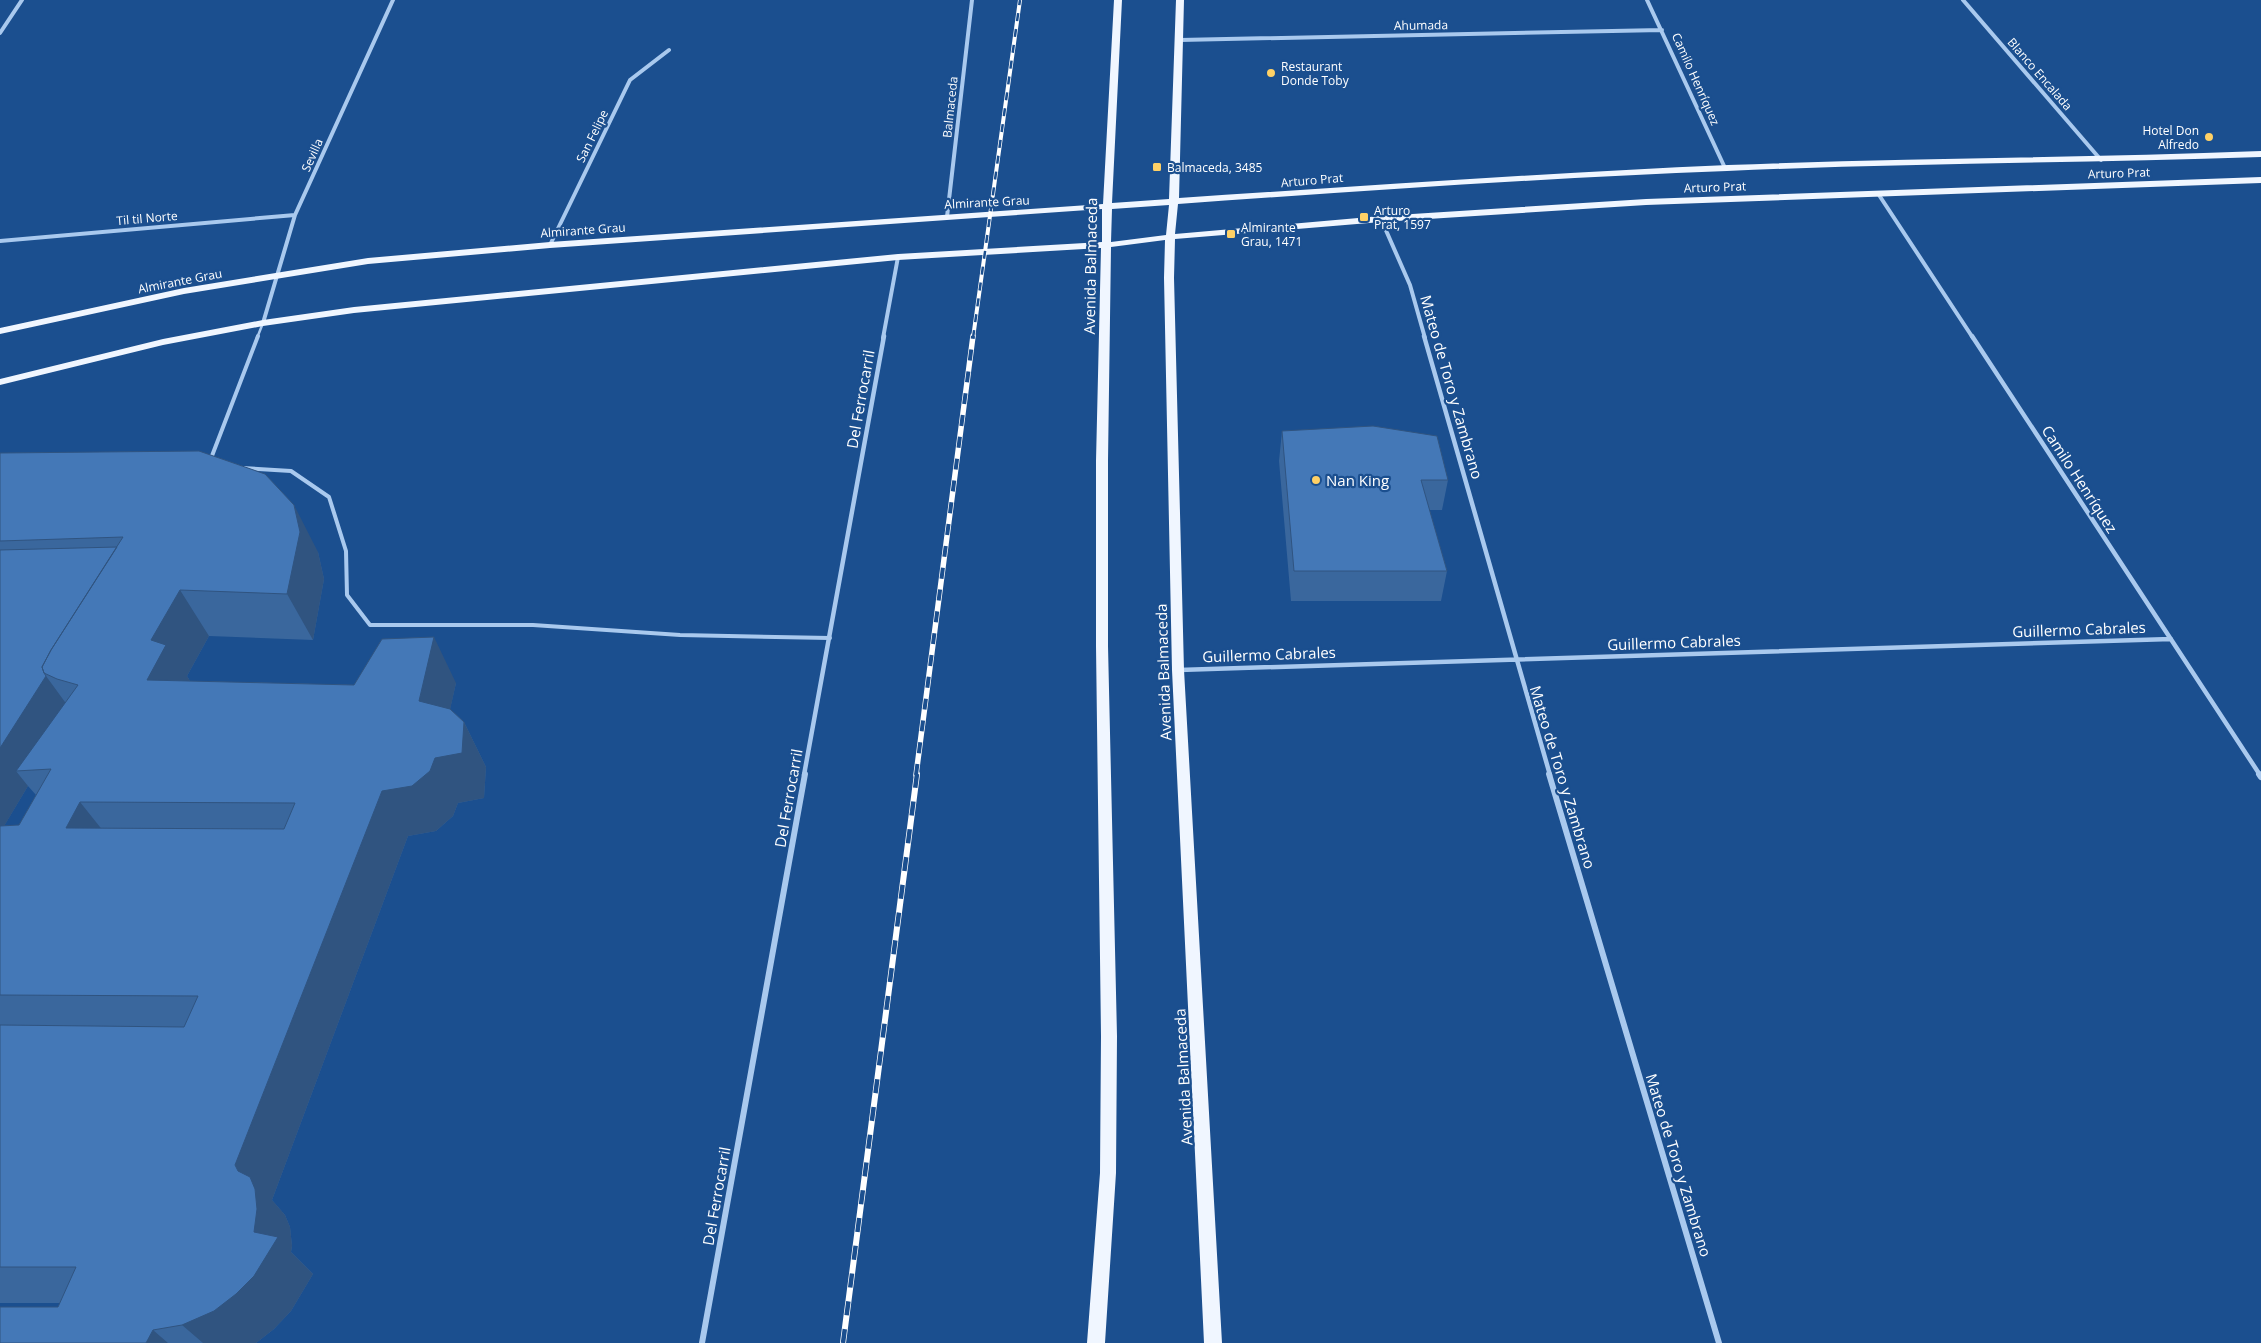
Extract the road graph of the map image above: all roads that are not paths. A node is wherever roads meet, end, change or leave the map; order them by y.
1 (22, 0) edge
2 (393, 0) edge
3 (972, 0) edge
4 (1118, 0) edge
5 (1180, 0) edge
6 (1647, 0) edge
7 (1963, 0) edge
8 (1662, 30) junction
9 (0, 33) edge
10 (1180, 40) junction
11 (670, 50) dead end
12 (2261, 154) edge
13 (2101, 160) junction
14 (1725, 168) junction
15 (2261, 180) edge
16 (1879, 194) junction
17 (1174, 202) junction
18 (1106, 207) junction
19 (295, 216) junction
20 (947, 216) junction
21 (1381, 219) junction
22 (1170, 236) junction
23 (0, 241) edge
24 (550, 245) junction
25 (1106, 245) junction
26 (898, 257) junction
27 (278, 276) junction
28 (263, 324) junction
29 (0, 332) edge
30 (0, 382) edge
31 (218, 466) edge
32 (236, 467) edge
33 (830, 638) junction
34 (2170, 639) junction
35 (1515, 659) junction
36 (1178, 670) junction
37 (2261, 776) edge
38 (702, 1343) edge
39 (1096, 1343) edge
40 (1213, 1343) edge
41 (1719, 1343) edge

1 - 9 street
2 - 19 street, Sevilla
3 - 20 street, Balmaceda
4 - 18 main road, Avenida Balmaceda
5 - 10 main road, Avenida Balmaceda
6 - 8 street, Camilo Henríquez
7 - 13 street, Blanco Encalada
8 - 10 street, Ahumada
8 - 14 street, Camilo Henríquez
10 - 17 main road, Avenida Balmaceda
11 - 24 street, San Felipe
12 - 13 main road, Arturo Prat
13 - 14 main road, Arturo Prat
14 - 17 main road, Arturo Prat
15 - 16 main road, Arturo Prat
16 - 21 main road, Arturo Prat
16 - 34 street, Camilo Henríquez
17 - 18 main road, Almirante Grau
17 - 22 main road, Avenida Balmaceda
18 - 20 main road, Almirante Grau
18 - 25 main road, Avenida Balmaceda
19 - 23 street, Til til Norte
19 - 27 street, Sevilla
20 - 24 main road, Almirante Grau
21 - 22 main road, Arturo Prat
21 - 35 street, Mateo de Toro y Zambrano
22 - 25 main road
22 - 36 main road, Avenida Balmaceda
24 - 27 main road, Almirante Grau
25 - 26 main road
25 - 39 main road, Avenida Balmaceda
26 - 28 main road
26 - 33 street, Del Ferrocarril
27 - 28 street, Sevilla
27 - 29 main road, Almirante Grau
28 - 30 main road
28 - 31 lane
32 - 33 lane
33 - 38 street, Del Ferrocarril
34 - 35 street, Guillermo Cabrales
34 - 37 street, Camilo Henríquez
35 - 36 street, Guillermo Cabrales
35 - 41 street, Mateo de Toro y Zambrano
36 - 40 main road, Avenida Balmaceda

